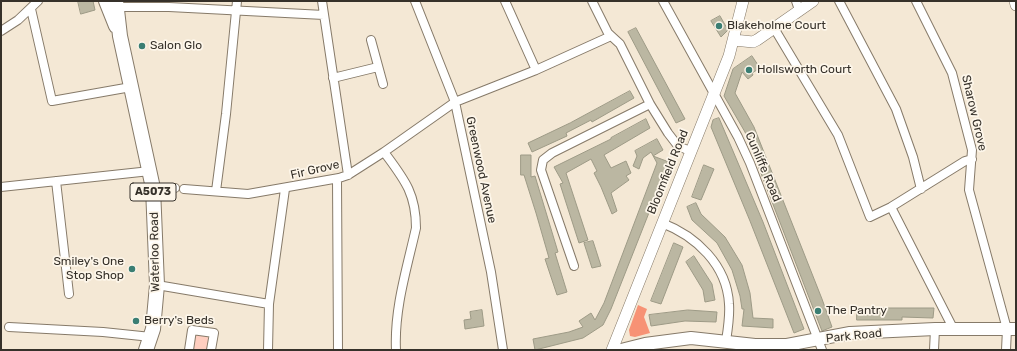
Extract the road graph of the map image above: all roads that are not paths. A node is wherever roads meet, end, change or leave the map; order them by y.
1 (38, 1) edge
2 (237, 1) edge
3 (322, 1) edge
4 (415, 1) edge
5 (505, 1) edge
6 (592, 1) edge
7 (663, 1) edge
8 (743, 1) edge
9 (813, 1) edge
10 (839, 1) edge
11 (916, 1) edge
12 (1015, 1) edge
13 (112, 4) edge
14 (1016, 5) edge
15 (798, 6) edge
16 (31, 9) junction
17 (236, 11) junction
18 (324, 15) junction
19 (774, 28) junction
20 (1, 31) edge
21 (611, 36) junction
22 (371, 40) dead end
23 (734, 40) junction
24 (378, 67) junction
25 (536, 70) junction
26 (333, 78) junction
27 (383, 84) dead end
28 (131, 87) junction
29 (714, 93) junction
30 (455, 102) junction
31 (650, 104) junction
32 (690, 151) junction
33 (384, 152) junction
34 (972, 160) junction
35 (150, 171) junction
36 (348, 175) junction
37 (337, 178) junction
38 (56, 181) junction
39 (1, 187) edge
40 (153, 188) junction
41 (285, 189) junction
42 (921, 189) junction
43 (216, 191) junction
44 (891, 207) junction
45 (662, 223) junction
46 (574, 266) dead end
47 (157, 285) junction
48 (68, 294) dead end
49 (269, 304) junction
50 (9, 327) dead end
51 (935, 329) junction
52 (1012, 329) edge
53 (954, 330) junction
54 (726, 341) junction
55 (148, 344) edge
56 (820, 345) edge
57 (653, 347) edge
58 (189, 350) edge
59 (211, 350) edge
60 (268, 350) edge
61 (338, 350) edge
62 (396, 350) edge
63 (503, 350) edge
64 (612, 350) edge
65 (621, 350) edge
66 (934, 350) edge
67 (1006, 350) edge

1 - 16 street
2 - 17 street
3 - 18 street
4 - 30 street, Greenwood Avenue
5 - 25 street
6 - 21 street
7 - 29 street, Cunliffe Road
8 - 23 street, Bloomfield Road
9 - 15 street
10 - 42 street
11 - 34 street, Sharow Grove
12 - 14 street
13 - 17 street
13 - 28 highway, Waterloo Road / A5073
15 - 19 street
16 - 20 street
16 - 28 street
17 - 18 street
17 - 43 street
18 - 26 street
19 - 23 street
19 - 44 street
21 - 25 street, Fir Grove
21 - 31 street
22 - 24 street
23 - 29 street, Bloomfield Road
24 - 26 street
24 - 27 street
25 - 30 street, Fir Grove
26 - 36 street
28 - 35 highway, Waterloo Road / A5073
29 - 32 street, Bloomfield Road
29 - 56 street, Cunliffe Road
30 - 33 street, Fir Grove
30 - 63 street, Greenwood Avenue
31 - 32 street
31 - 46 street
32 - 45 street, Bloomfield Road
33 - 36 street, Fir Grove
33 - 62 street
34 - 42 street
34 - 52 street, Sharow Grove
35 - 38 street
35 - 40 highway, Waterloo Road / A5073
36 - 37 street, Fir Grove
37 - 41 street, Fir Grove
37 - 61 street
38 - 39 street
38 - 48 street
40 - 43 street, Fir Grove
40 - 47 highway, Waterloo Road / A5073
41 - 43 street, Fir Grove
41 - 49 street
42 - 44 street
44 - 53 street
45 - 54 street
45 - 64 street, Bloomfield Road
47 - 49 street
47 - 55 highway, Waterloo Road / A5073
49 - 60 street
50 - 55 street
51 - 53 main road, Park Road
51 - 56 main road, Park Road
51 - 66 street
52 - 53 main road, Park Road
52 - 67 street, Sharow Grove
54 - 56 main road, Park Road
54 - 57 main road, Park Road
57 - 65 main road, Park Road
58 - 59 street

